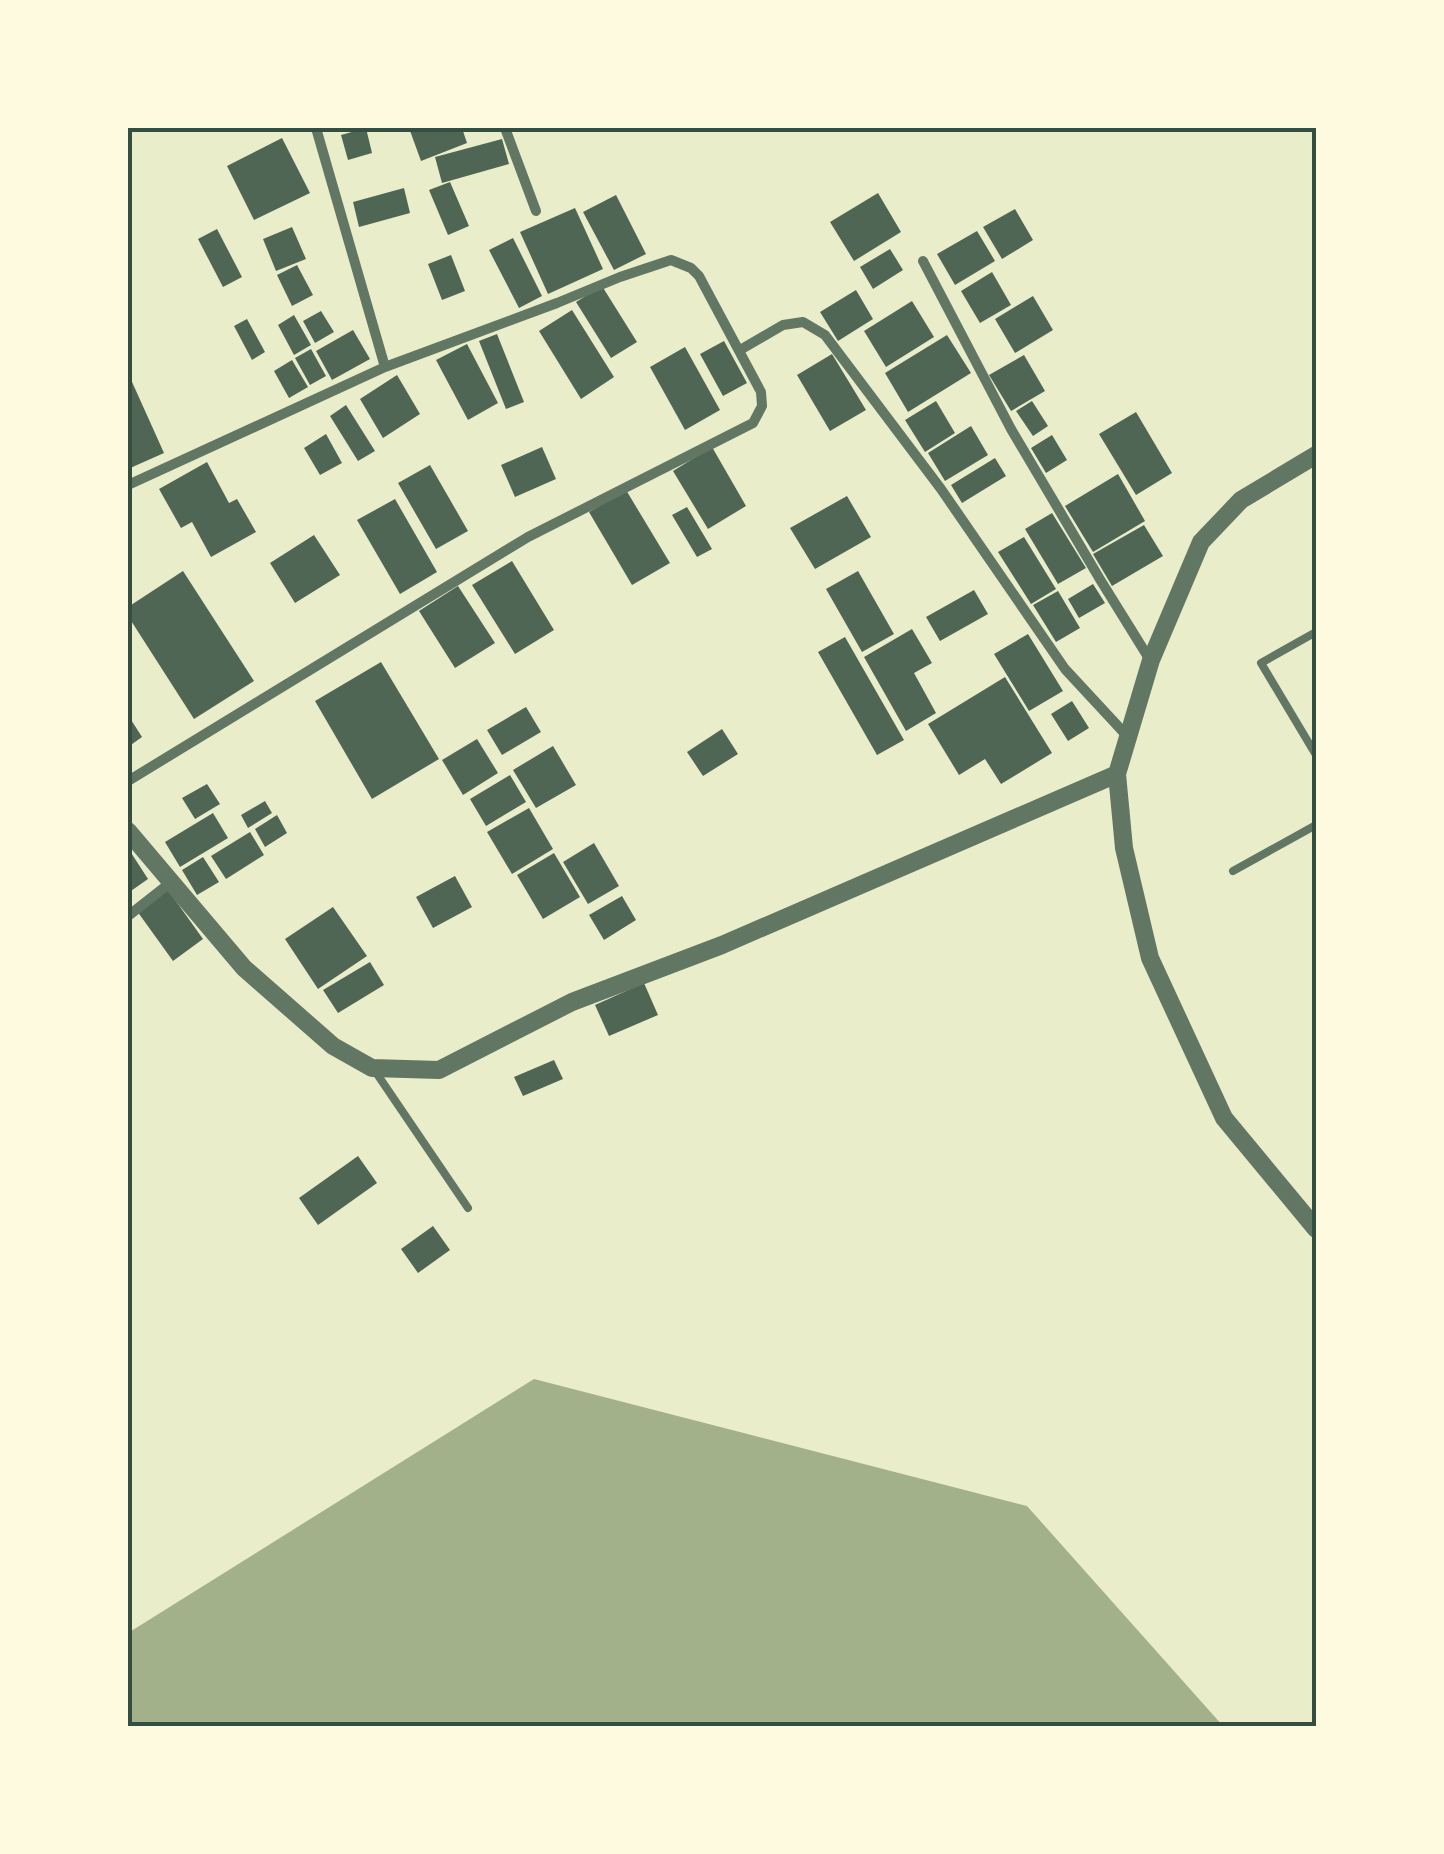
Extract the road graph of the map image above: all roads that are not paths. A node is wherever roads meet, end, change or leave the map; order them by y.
1 (316, 128) edge
2 (504, 128) edge
3 (536, 210) dead end
4 (922, 261) dead end
5 (740, 350) junction
6 (385, 367) junction
7 (1316, 455) edge
8 (128, 485) edge
9 (1316, 632) edge
10 (1151, 660) junction
11 (1128, 738) junction
12 (1316, 756) edge
13 (1117, 774) junction
14 (128, 781) edge
15 (1316, 825) edge
16 (128, 831) edge
17 (1232, 871) dead end
18 (170, 884) junction
19 (128, 916) edge
20 (372, 1068) junction
21 (468, 1208) dead end
22 (1316, 1229) edge

1 - 6 street
2 - 3 street
4 - 10 street
5 - 6 street
5 - 11 street
5 - 14 street
6 - 8 street
7 - 10 street
9 - 12 lane
10 - 11 street
11 - 13 street
13 - 20 street
13 - 22 street
15 - 17 lane
16 - 18 street
18 - 19 street
18 - 20 street
20 - 21 lane

